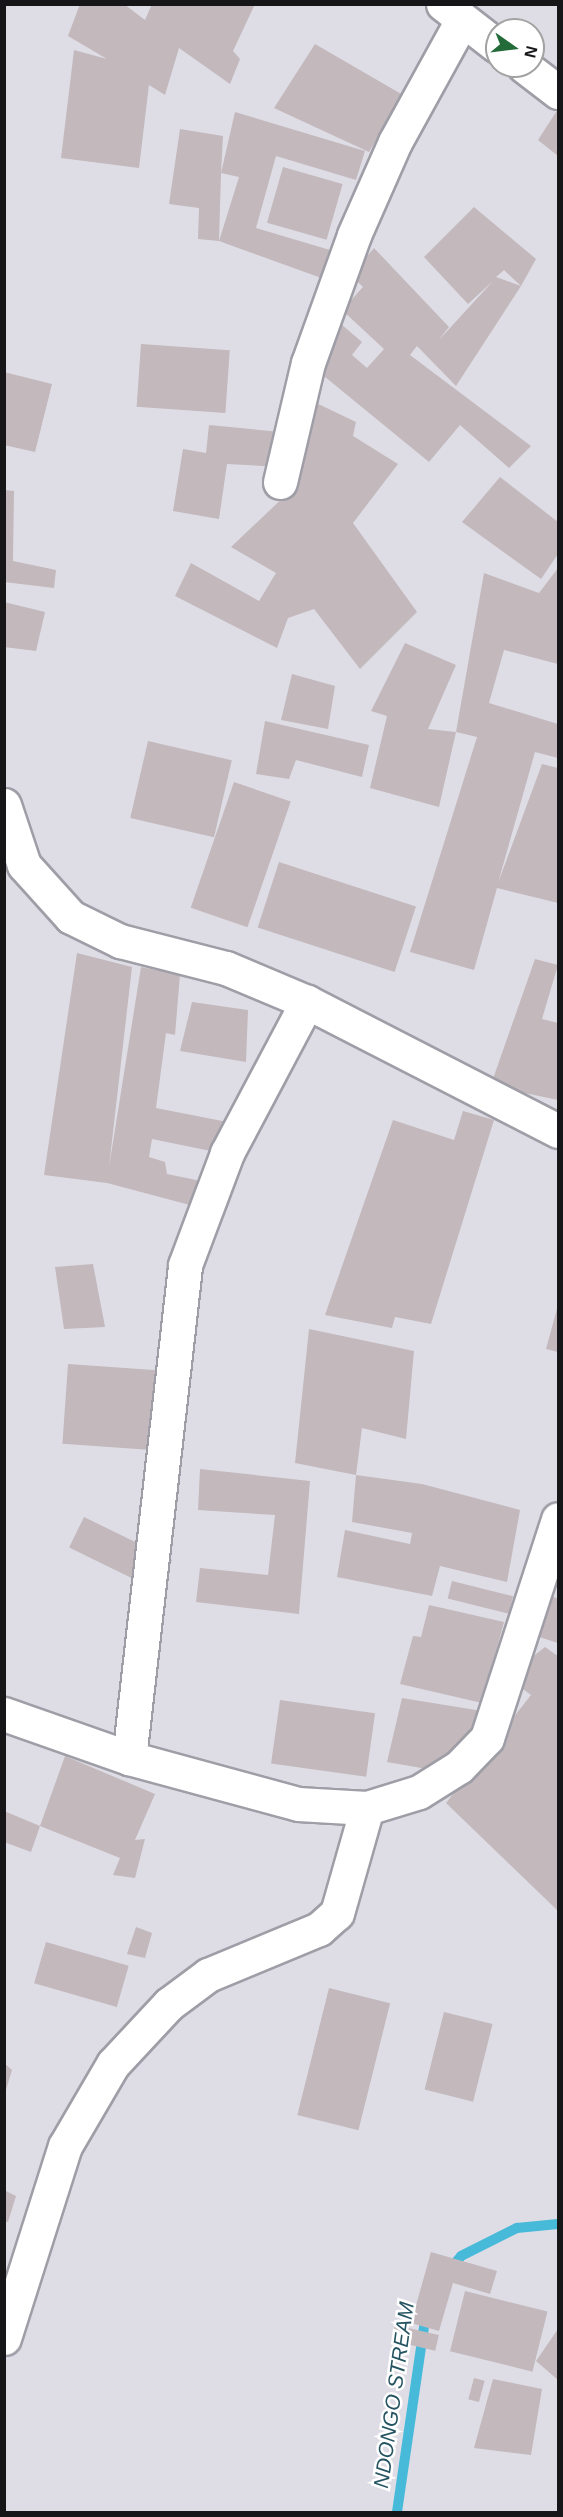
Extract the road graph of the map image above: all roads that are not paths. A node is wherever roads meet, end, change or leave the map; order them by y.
1 (452, 12) edge
2 (485, 37) edge
3 (540, 78) edge
4 (558, 92) edge
5 (280, 482) dead end
6 (4, 805) edge
7 (307, 1002) junction
8 (558, 1131) edge
9 (558, 1519) edge
10 (4, 1714) edge
11 (129, 1758) junction
12 (367, 1808) junction
13 (4, 2337) edge

1 - 2 street
1 - 5 street
3 - 4 street
6 - 7 street
7 - 8 street
7 - 11 street
9 - 12 street
10 - 11 street
11 - 12 street
12 - 13 street

